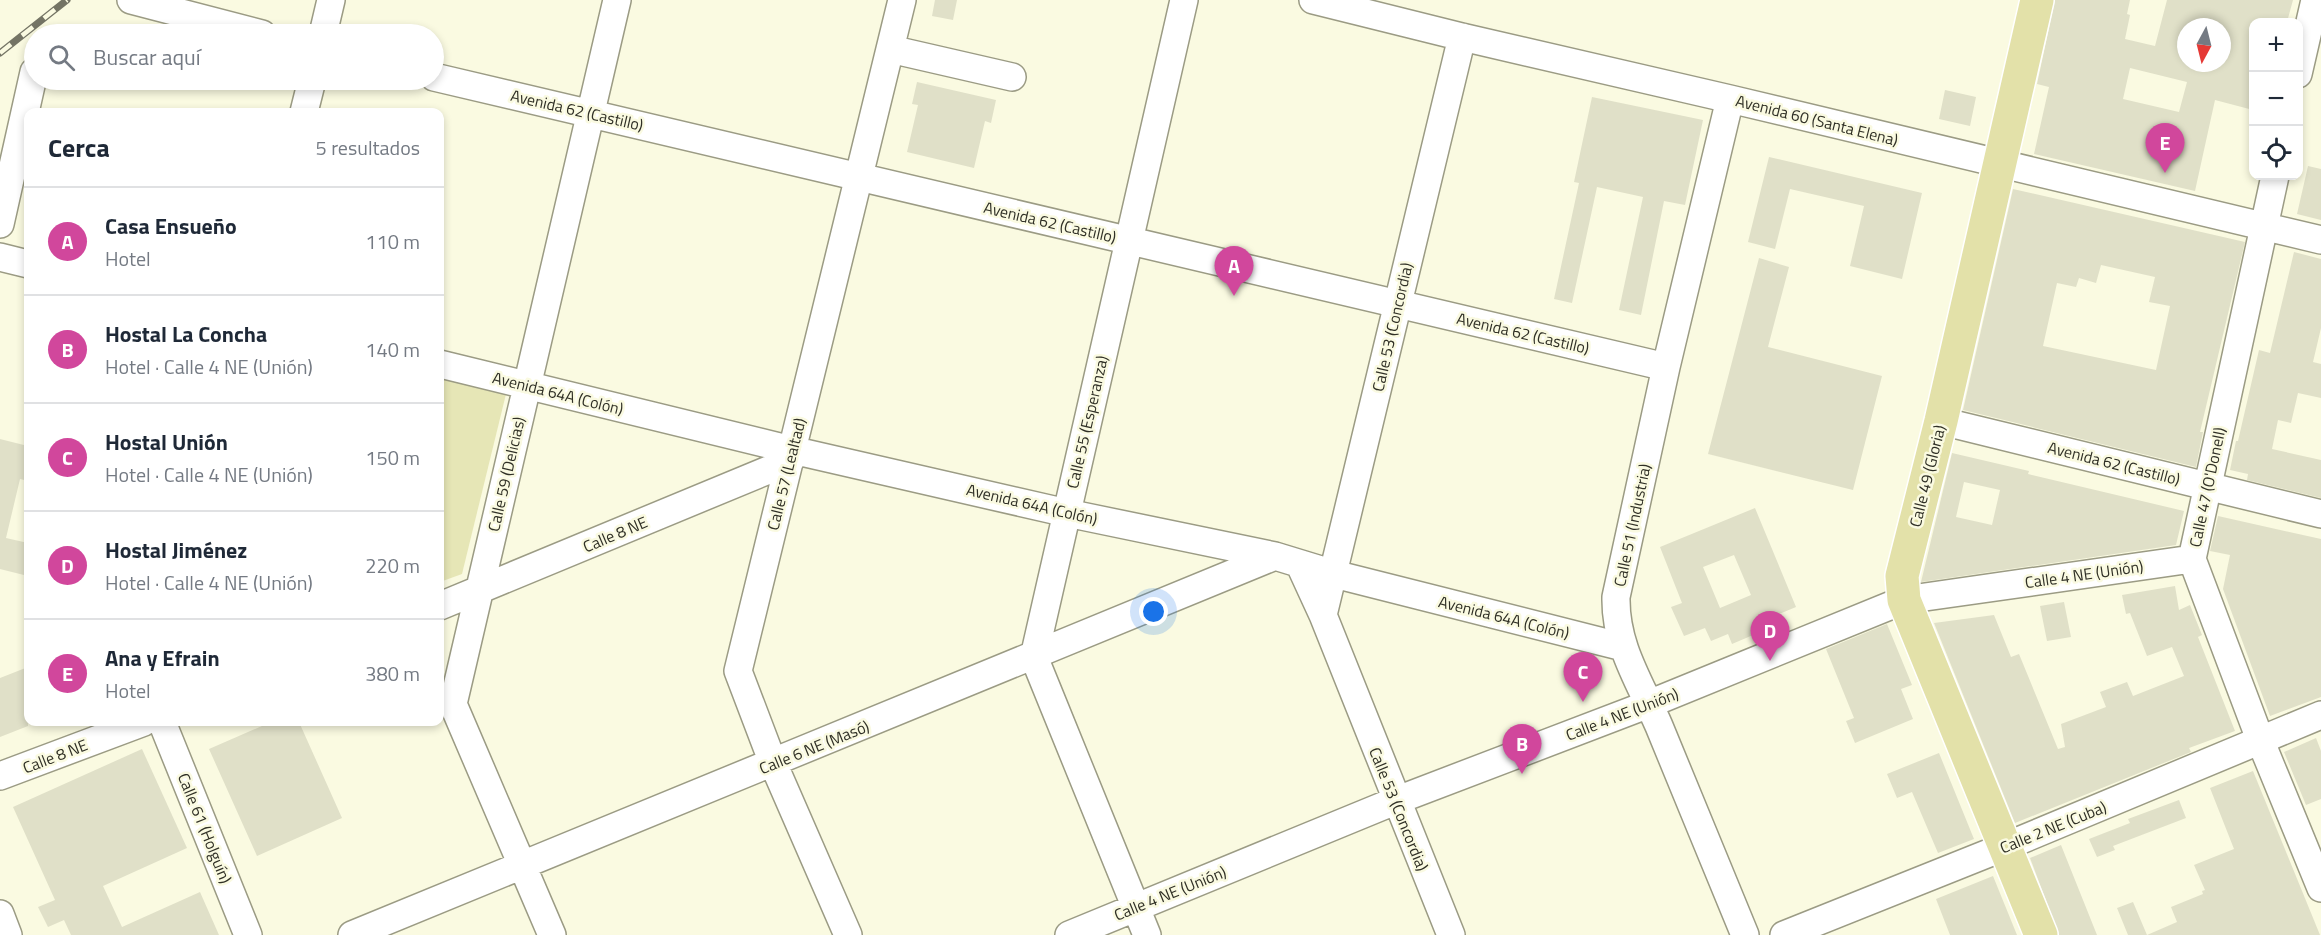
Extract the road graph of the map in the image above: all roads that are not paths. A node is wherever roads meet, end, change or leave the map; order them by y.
1 (131, 0) edge
2 (331, 0) edge
3 (617, 0) edge
4 (902, 0) edge
5 (1184, 0) edge
6 (1313, 0) edge
7 (2037, 0) edge
8 (2315, 0) edge
9 (223, 24) edge
10 (325, 24) edge
11 (1462, 38) junction
12 (890, 49) junction
13 (2298, 72) edge
14 (1012, 77) dead end
15 (444, 79) edge
16 (30, 90) edge
17 (310, 90) edge
18 (1730, 99) junction
19 (26, 108) edge
20 (305, 108) edge
21 (591, 114) junction
22 (24, 117) edge
23 (1999, 164) junction
24 (859, 177) junction
25 (2274, 180) edge
26 (0, 224) edge
27 (2264, 226) junction
28 (1129, 240) junction
29 (2321, 240) edge
30 (0, 257) edge
31 (24, 263) edge
32 (1398, 304) junction
33 (444, 365) edge
34 (1666, 367) junction
35 (527, 386) junction
36 (1941, 421) junction
37 (791, 456) junction
38 (2207, 486) junction
39 (1067, 513) junction
40 (2321, 514) edge
41 (2192, 559) junction
42 (1287, 561) junction
43 (1334, 574) junction
44 (479, 590) junction
45 (1904, 600) junction
46 (444, 604) edge
47 (1323, 615) junction
48 (1623, 647) junction
49 (1034, 657) junction
50 (1649, 704) junction
51 (2321, 715) edge
52 (133, 726) edge
53 (164, 726) edge
54 (2261, 742) junction
55 (773, 763) junction
56 (0, 776) edge
57 (1395, 801) junction
58 (2004, 847) junction
59 (522, 866) junction
60 (2321, 888) edge
61 (1136, 907) junction
62 (0, 914) edge
63 (8, 935) edge
64 (248, 935) edge
65 (352, 935) edge
66 (552, 935) edge
67 (848, 935) edge
68 (1069, 935) edge
69 (1147, 935) edge
70 (1450, 935) edge
71 (1745, 935) edge
72 (1784, 935) edge
73 (2041, 935) edge

1 - 9 street
2 - 10 street
3 - 21 street, Calle 59 (Delicias)
4 - 12 street, Calle 57 (Lealtad)
5 - 28 street, Calle 55 (Esperanza)
6 - 11 street, Avenida 60 (Santa Elena)
7 - 23 main road, Calle 49 (Gloria)
8 - 13 street
11 - 18 street, Avenida 60 (Santa Elena)
11 - 32 street, Calle 53 (Concordia)
12 - 14 street
12 - 24 street, Calle 57 (Lealtad)
15 - 21 street, Avenida 62 (Castillo)
16 - 19 street
17 - 20 street
18 - 23 street, Avenida 60 (Santa Elena)
18 - 34 street, Calle 51 (Industria)
21 - 24 street, Avenida 62 (Castillo)
21 - 35 street, Calle 59 (Delicias)
22 - 26 street
23 - 27 street, Avenida 60 (Santa Elena)
23 - 36 main road, Calle 49 (Gloria)
24 - 28 street, Avenida 62 (Castillo)
24 - 37 street, Calle 57 (Lealtad)
25 - 27 street, Calle 47 (O'Donell)
27 - 29 street, Avenida 60 (Santa Elena)
27 - 38 street, Calle 47 (O'Donell)
28 - 32 street, Avenida 62 (Castillo)
28 - 39 street, Calle 55 (Esperanza)
30 - 31 street
32 - 34 street, Avenida 62 (Castillo)
32 - 43 street, Calle 53 (Concordia)
33 - 35 street, Avenida 64A (Colón)
34 - 48 street, Calle 51 (Industria)
35 - 37 street, Avenida 64A (Colón)
35 - 44 street, Calle 59 (Delicias)
36 - 38 street, Avenida 62 (Castillo)
36 - 45 main road, Calle 49 (Gloria)
37 - 39 street, Avenida 64A (Colón)
37 - 44 street, Calle 8 NE
37 - 55 street, Calle 57 (Lealtad)
38 - 40 street, Avenida 62 (Castillo)
38 - 41 street, Calle 47 (O'Donell)
39 - 42 street, Avenida 64A (Colón)
39 - 49 street, Calle 55 (Esperanza)
41 - 45 street, Calle 4 NE (Unión)
41 - 54 street, Calle 47 (O'Donell)
42 - 43 street, Avenida 64A (Colón)
42 - 47 street, Calle 53 (Concordia)
42 - 49 street, Calle 6 NE (Masó)
43 - 47 street, Calle 53 (Concordia)
43 - 48 street, Avenida 64A (Colón)
44 - 46 street, Calle 8 NE
44 - 59 street, Calle 59 (Delicias)
45 - 50 street, Calle 4 NE (Unión)
45 - 58 main road, Calle 49 (Gloria)
47 - 57 street, Calle 53 (Concordia)
48 - 50 street, Calle 51 (Industria)
49 - 55 street, Calle 6 NE (Masó)
49 - 61 street
50 - 57 street, Calle 4 NE (Unión)
50 - 71 street, Calle 51 (Industria)
51 - 54 street, Calle 2 NE (Cuba)
52 - 56 street, Calle 8 NE
53 - 64 street, Calle 61 (Holguín)
54 - 58 street, Calle 2 NE (Cuba)
54 - 60 street, Calle 47 (O'Donell)
55 - 59 street, Calle 6 NE (Masó)
55 - 67 street, Calle 57 (Lealtad)
57 - 61 street, Calle 4 NE (Unión)
57 - 70 street, Calle 53 (Concordia)
58 - 72 street, Calle 2 NE (Cuba)
58 - 73 main road, Calle 49 (Gloria)
59 - 65 street, Calle 6 NE (Masó)
59 - 66 street, Calle 59 (Delicias)
61 - 68 street, Calle 4 NE (Unión)
61 - 69 street
62 - 63 street

